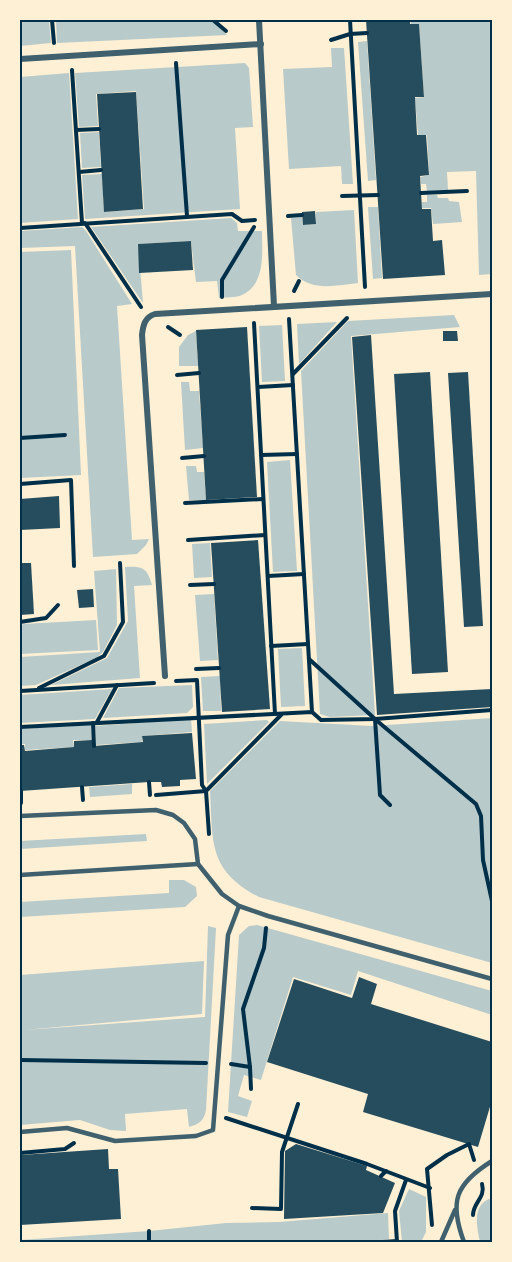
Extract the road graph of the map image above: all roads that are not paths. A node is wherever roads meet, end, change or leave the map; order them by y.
1 (259, 20) edge
2 (261, 44) junction
3 (20, 59) edge
4 (492, 294) edge
5 (274, 306) junction
6 (165, 676) dead end
7 (20, 816) edge
8 (198, 864) junction
9 (20, 875) edge
10 (239, 906) junction
11 (492, 979) edge
12 (20, 1132) edge
13 (492, 1161) edge
14 (456, 1207) junction
15 (441, 1242) edge
16 (464, 1242) edge

1 - 2 street
2 - 3 street
2 - 5 street
4 - 5 street
5 - 6 street
7 - 8 lane
8 - 9 lane
8 - 10 lane
10 - 11 lane
10 - 12 lane
13 - 14 lane
14 - 15 lane
14 - 16 lane

